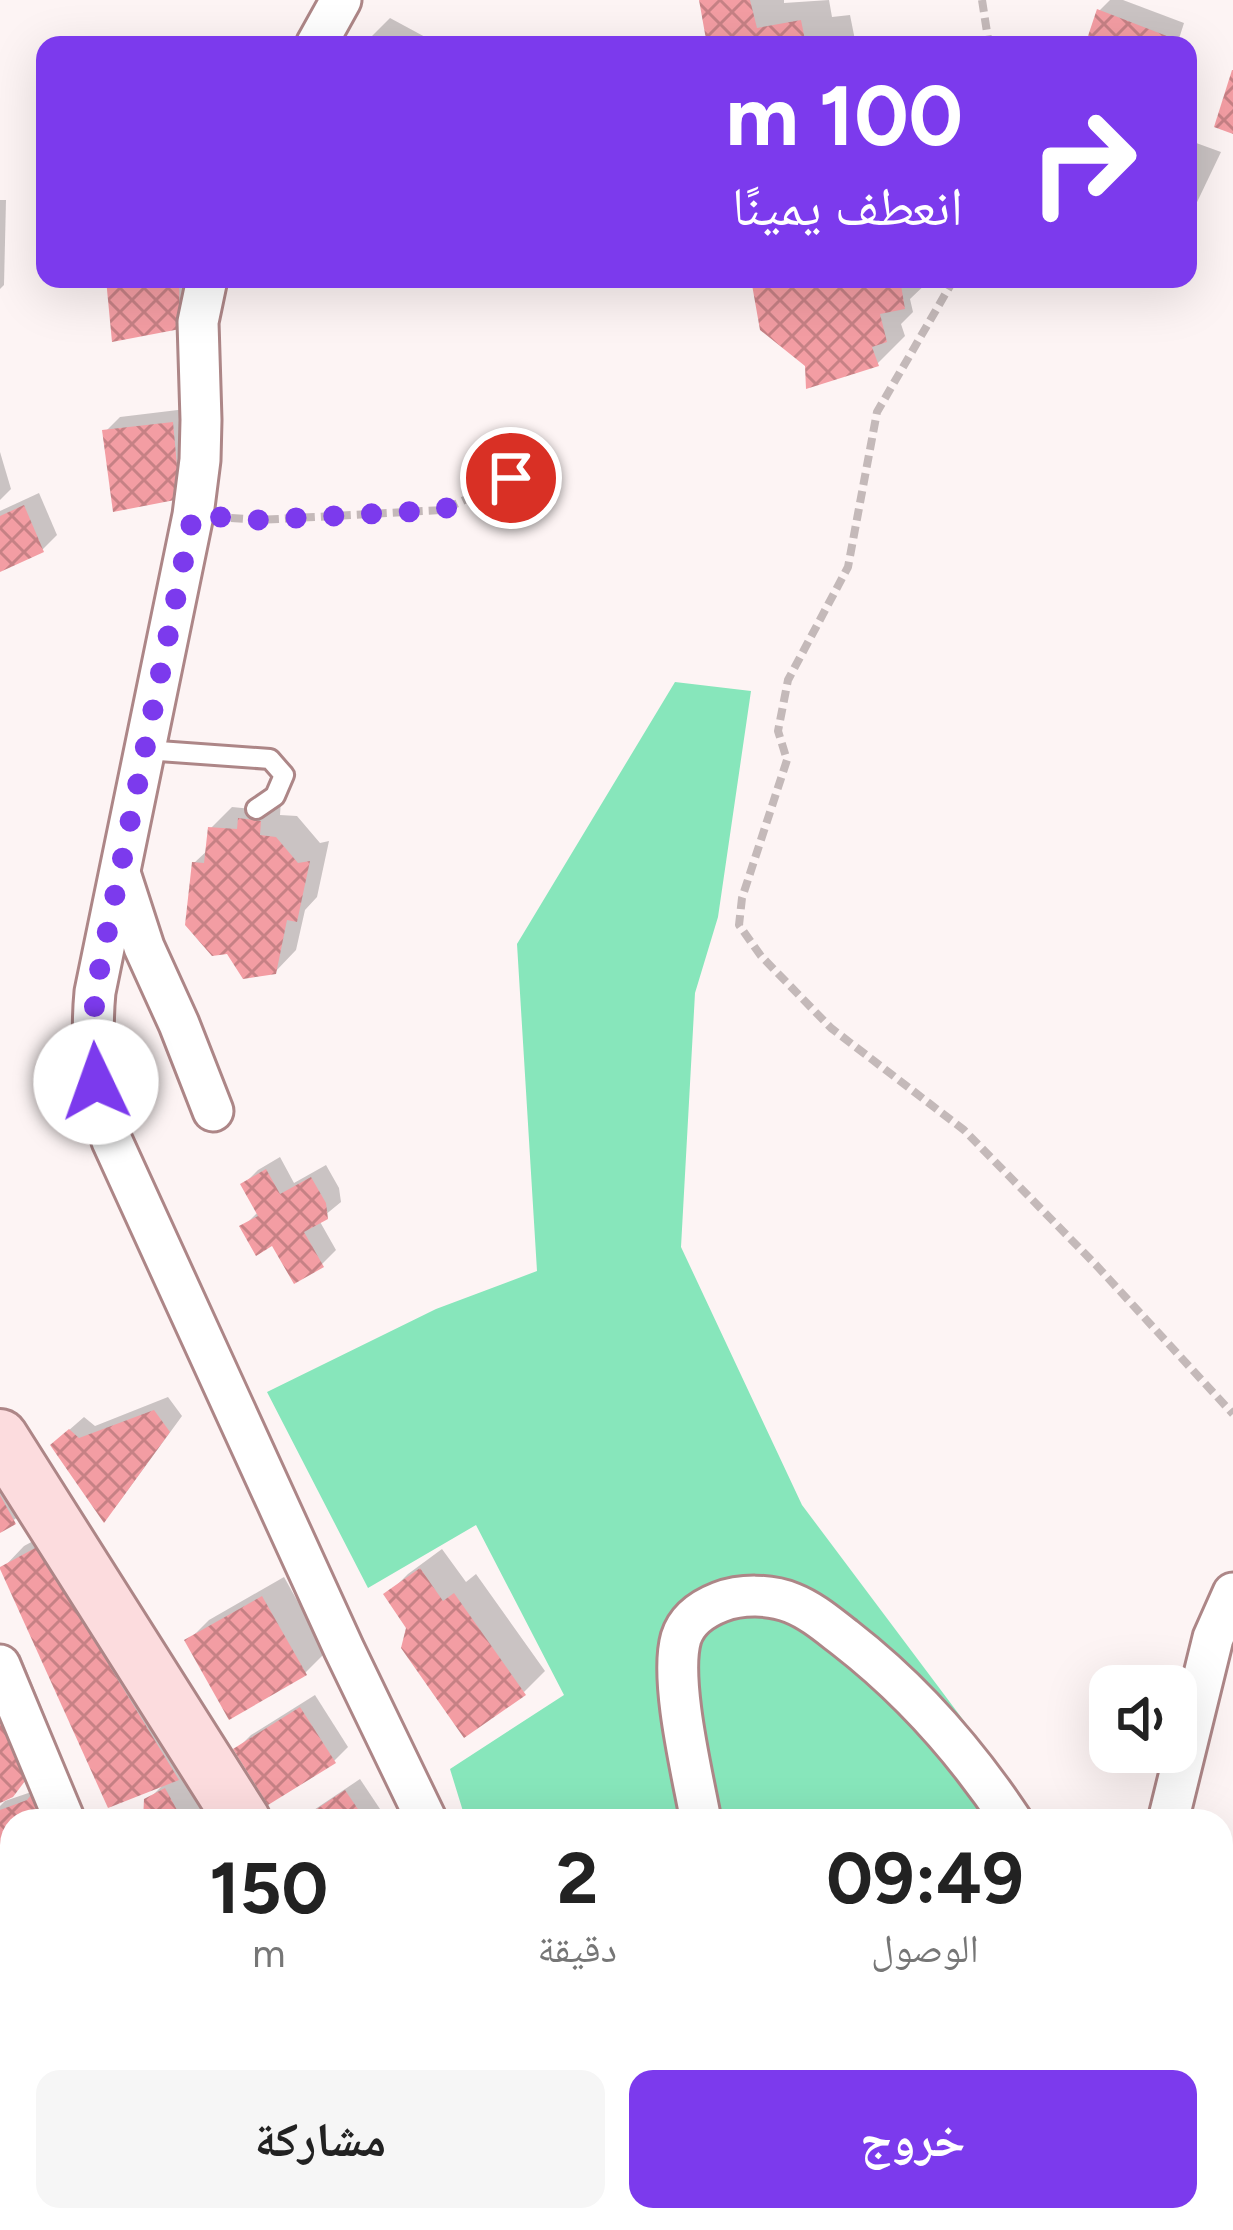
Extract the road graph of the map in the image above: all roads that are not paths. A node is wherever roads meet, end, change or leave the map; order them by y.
1 (341, 0) edge
2 (321, 36) edge
3 (205, 288) edge
4 (145, 750) junction
5 (256, 808) dead end
6 (120, 871) junction
7 (213, 1111) dead end
8 (0, 1437) edge
9 (1233, 1593) edge
10 (0, 1665) edge
11 (60, 1809) edge
12 (235, 1809) edge
13 (421, 1809) edge
14 (699, 1809) edge
15 (1004, 1809) edge
16 (1171, 1809) edge

1 - 2 street
3 - 4 street
4 - 5 lane
4 - 6 street
6 - 7 street
6 - 13 street
8 - 12 main road
9 - 16 street
10 - 11 street
14 - 15 street

